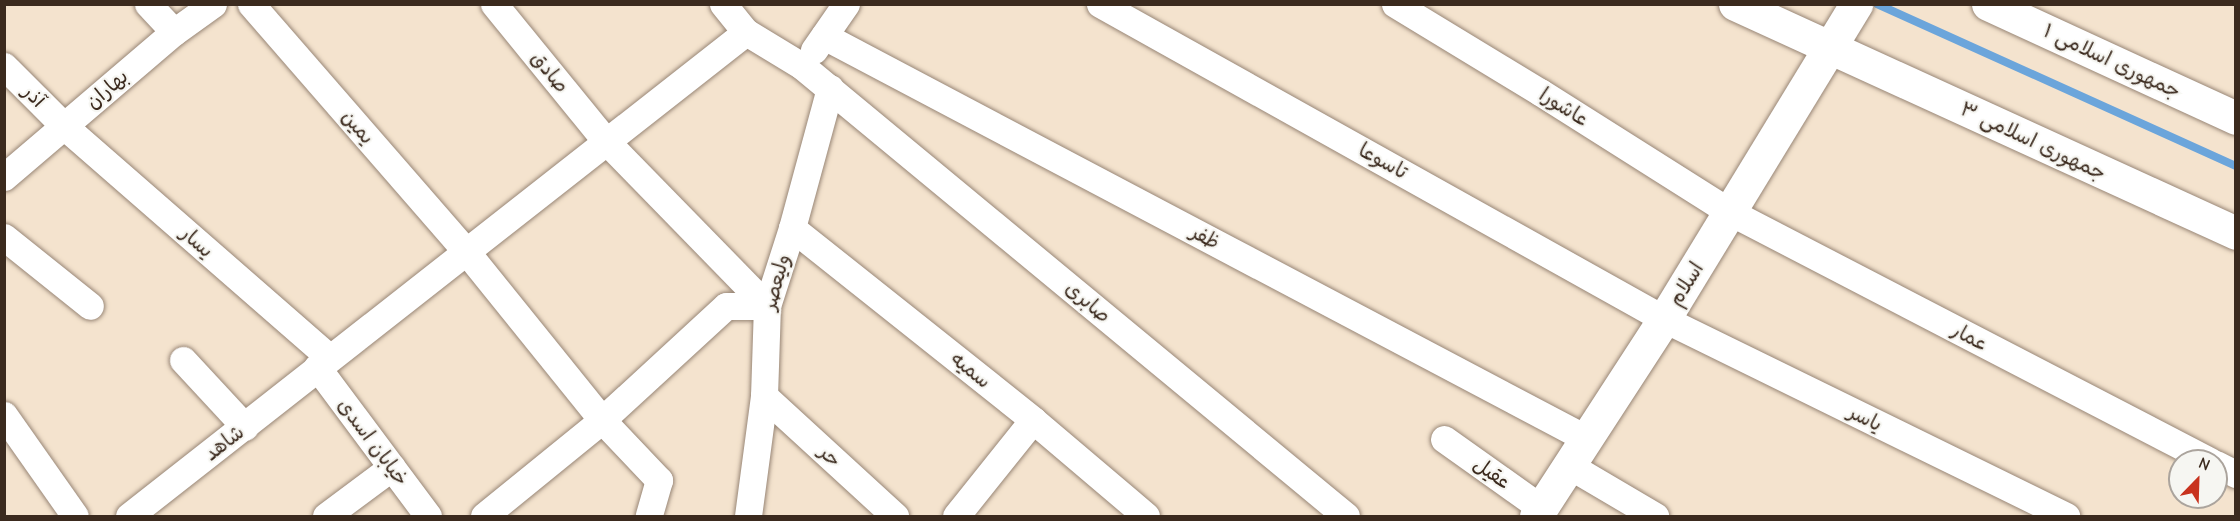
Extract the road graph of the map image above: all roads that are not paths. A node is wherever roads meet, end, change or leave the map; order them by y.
1 (148, 4) edge
2 (213, 4) edge
3 (250, 4) edge
4 (494, 4) edge
5 (723, 4) edge
6 (846, 4) edge
7 (1100, 4) edge
8 (1395, 4) edge
9 (1735, 4) edge
10 (1856, 4) edge
11 (1998, 7) edge
12 (174, 32) junction
13 (746, 32) junction
14 (824, 36) junction
15 (1830, 48) junction
16 (4, 66) edge
17 (802, 66) junction
18 (830, 88) junction
19 (2235, 118) edge
20 (64, 126) junction
21 (605, 140) junction
22 (4, 177) edge
23 (1730, 212) junction
24 (792, 228) junction
25 (2235, 233) edge
26 (4, 237) edge
27 (465, 250) junction
28 (90, 306) dead end
29 (767, 306) junction
30 (1664, 319) junction
31 (183, 360) dead end
32 (323, 362) junction
33 (764, 396) junction
34 (4, 416) edge
35 (602, 420) junction
36 (1033, 420) junction
37 (245, 427) junction
38 (1444, 439) dead end
39 (1587, 439) junction
40 (2187, 449) edge
41 (1570, 466) junction
42 (392, 467) junction
43 (1538, 512) edge
44 (75, 516) edge
45 (129, 516) edge
46 (326, 516) edge
47 (428, 516) edge
48 (484, 516) edge
49 (649, 516) edge
50 (748, 516) edge
51 (895, 516) edge
52 (956, 516) edge
53 (1146, 516) edge
54 (1346, 516) edge
55 (1655, 516) edge
56 (2066, 516) edge

1 - 12 street
2 - 12 street, بهاران
3 - 27 street, یمین
4 - 21 street, صادق
5 - 13 street, صابری
6 - 14 street
7 - 30 street, تاسوعا
8 - 23 street, عاشورا
9 - 15 street, جمهوری اسلامی ۳
10 - 15 street, اسلام
11 - 19 street, جمهوری اسلامی ۱
12 - 20 street, بهاران
13 - 17 street, صابری
13 - 21 street, شاهد
14 - 17 street
14 - 39 street, ظفر
15 - 23 street, اسلام
15 - 25 street, جمهوری اسلامی ۳
16 - 20 street, آذر
17 - 18 street, صابری
18 - 24 street, ولیعصر
18 - 54 street, صابری
20 - 22 street, بهاران
20 - 32 street, یسار
21 - 27 street, شاهد
21 - 29 street, صادق
23 - 30 street, اسلام
23 - 40 street, عمار
24 - 29 street, ولیعصر
24 - 36 street, سمیه
26 - 28 street
27 - 32 street, شاهد
27 - 35 street, یمین
29 - 33 street, ولیعصر
29 - 35 street
30 - 39 street, اسلام
30 - 56 street, یاسر
31 - 37 street
32 - 37 street, شاهد
32 - 42 street, خیابان اسدی
33 - 50 street, ولیعصر
33 - 51 street, حر
34 - 44 street
35 - 48 street
35 - 49 street, یمین
36 - 52 street
36 - 53 street, سمیه
37 - 45 street, شاهد
38 - 43 street, عقیل
39 - 41 street, اسلام
41 - 43 street, اسلام
41 - 55 street
42 - 46 street
42 - 47 street, خیابان اسدی

